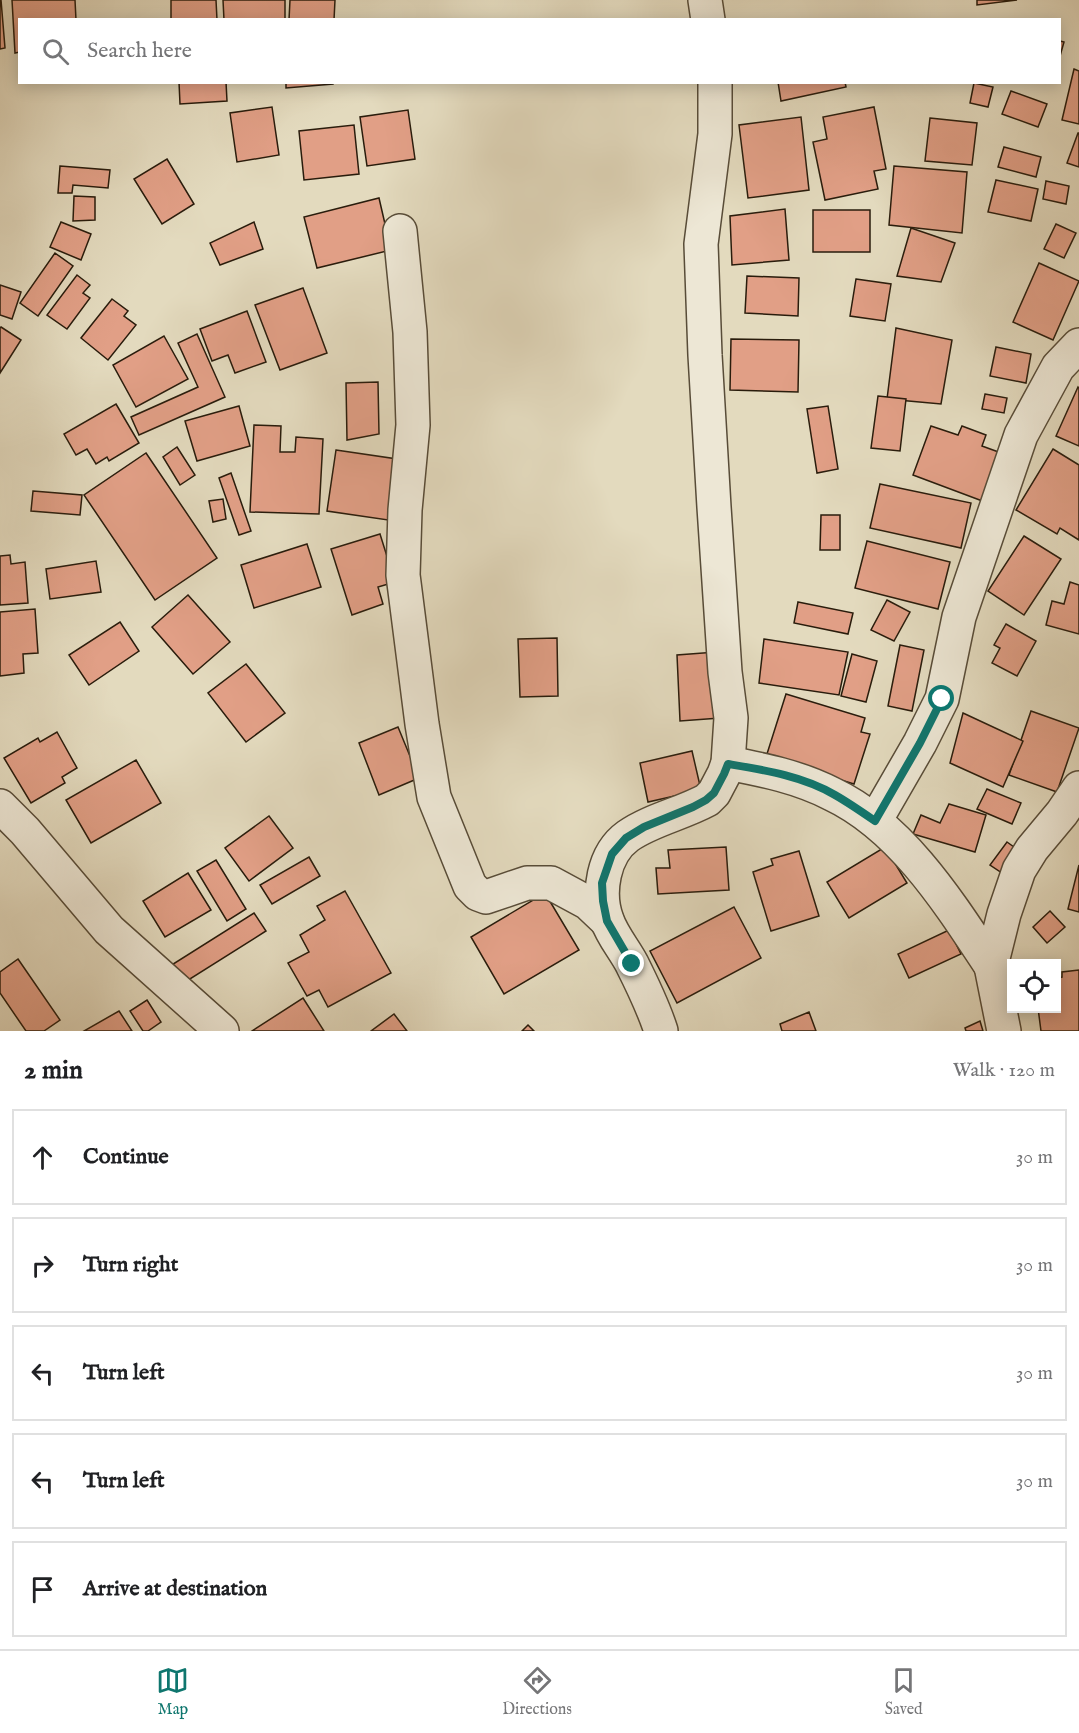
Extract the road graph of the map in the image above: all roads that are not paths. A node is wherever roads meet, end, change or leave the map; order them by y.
1 (705, 0) edge
2 (708, 18) edge
3 (715, 84) edge
4 (400, 231) dead end
5 (1079, 345) edge
6 (728, 764) junction
7 (1079, 788) edge
8 (0, 806) edge
9 (875, 821) junction
10 (607, 921) junction
11 (991, 966) junction
12 (222, 1031) edge
13 (661, 1031) edge
14 (1004, 1031) edge

1 - 2 street
3 - 6 street
4 - 10 street
5 - 9 street
6 - 9 street
6 - 10 street
7 - 11 street
8 - 12 street
9 - 11 street
10 - 13 street
11 - 14 street

